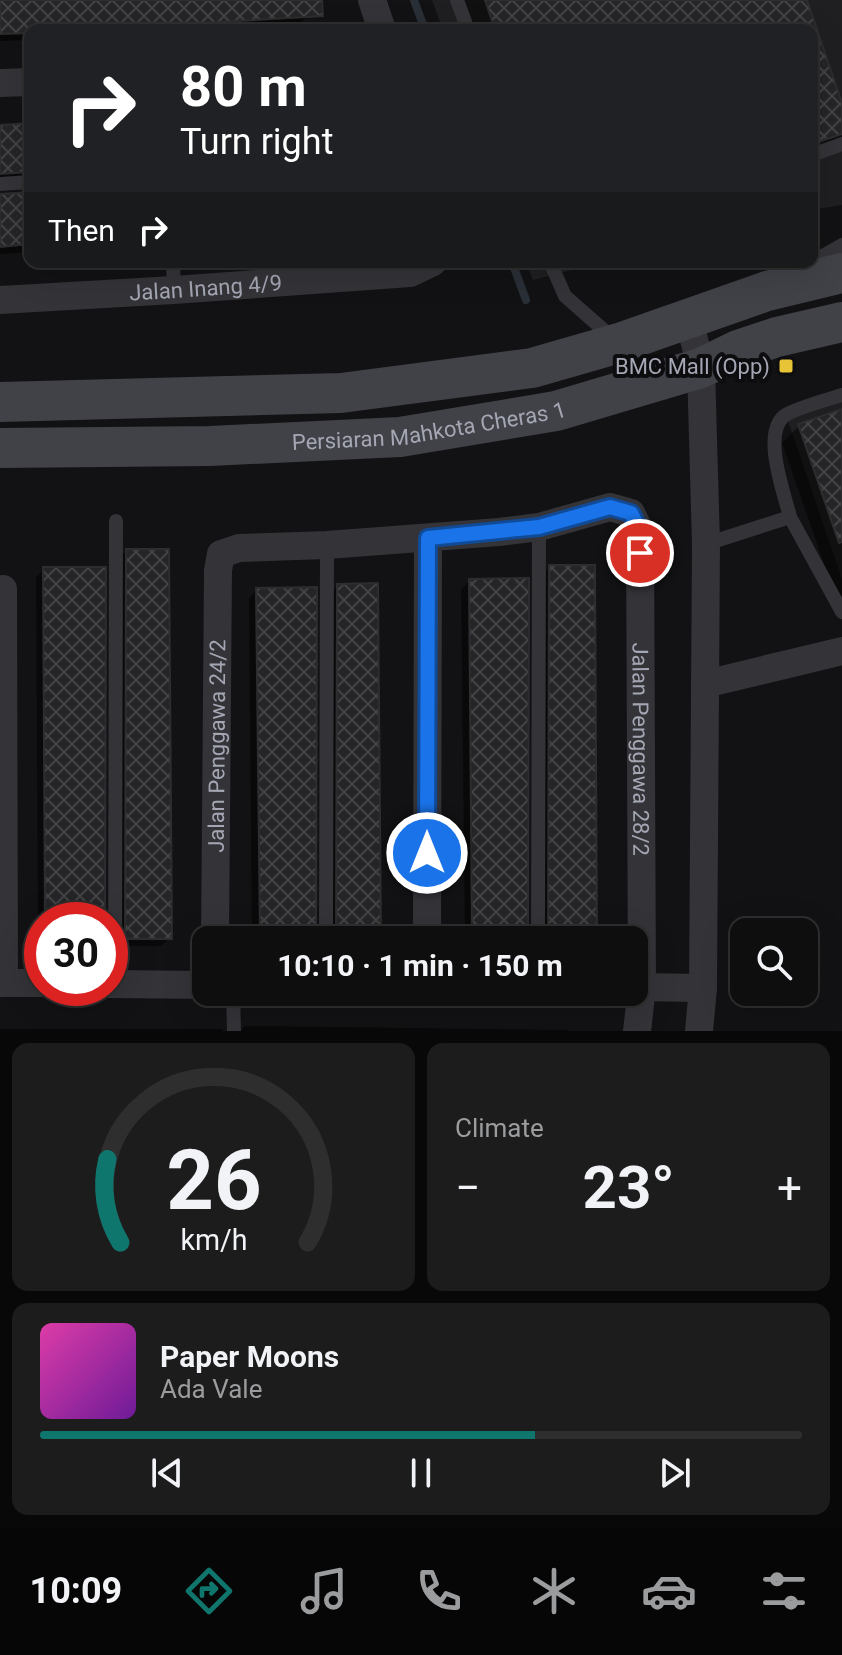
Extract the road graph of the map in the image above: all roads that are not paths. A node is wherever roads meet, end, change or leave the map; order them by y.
1 (372, 0) edge
2 (457, 0) edge
3 (380, 24) edge
4 (466, 24) edge
5 (24, 82) edge
6 (0, 83) edge
7 (842, 144) edge
8 (818, 153) edge
9 (24, 182) edge
10 (0, 184) edge
11 (842, 245) edge
12 (818, 259) edge
13 (173, 268) edge
14 (421, 268) edge
15 (553, 268) edge
16 (803, 268) edge
17 (842, 273) edge
18 (174, 290) junction
19 (767, 291) junction
20 (0, 300) edge
21 (689, 319) junction
22 (842, 322) edge
23 (619, 343) junction
24 (701, 368) junction
25 (842, 395) edge
26 (0, 402) edge
27 (0, 448) edge
28 (790, 517) junction
29 (116, 521) dead end
30 (539, 527) junction
31 (428, 538) junction
32 (706, 544) junction
33 (327, 545) junction
34 (3, 589) dead end
35 (842, 612) edge
36 (842, 651) edge
37 (705, 684) junction
38 (113, 902) edge
39 (215, 926) edge
40 (326, 926) edge
41 (427, 926) edge
42 (538, 926) edge
43 (638, 926) edge
44 (2, 983) edge
45 (24, 983) edge
46 (128, 984) edge
47 (192, 985) edge
48 (648, 988) edge
49 (703, 988) junction
50 (233, 1006) edge
51 (638, 1006) edge
52 (234, 1031) edge
53 (637, 1031) edge
54 (699, 1031) edge

1 - 3 street
2 - 4 lane
5 - 6 street
7 - 8 lane
9 - 10 lane
11 - 12 lane
13 - 18 lane
14 - 18 street, Jalan Inang 4/9
15 - 23 lane
16 - 19 lane
17 - 19 main road, Persiaran Mahkota Cheras 1
18 - 20 street, Jalan Inang 4/9
19 - 21 main road, Persiaran Mahkota Cheras 1
21 - 23 main road, Persiaran Mahkota Cheras 1
21 - 24 street
22 - 24 main road, Persiaran Mahkota Cheras 1
23 - 26 main road, Persiaran Mahkota Cheras 1
24 - 27 main road, Persiaran Mahkota Cheras 1
24 - 32 street
25 - 28 lane
28 - 32 lane
28 - 35 lane
29 - 38 lane
30 - 31 street
30 - 42 lane
30 - 43 street, Jalan Penggawa 28/2
31 - 33 street
31 - 41 street
32 - 37 street
33 - 39 street, Jalan Penggawa 24/2
33 - 40 lane
34 - 44 street
36 - 37 street
37 - 49 street
44 - 45 street
46 - 47 street
48 - 49 street
49 - 54 street
50 - 52 lane
51 - 53 street, Jalan Penggawa 28/2

